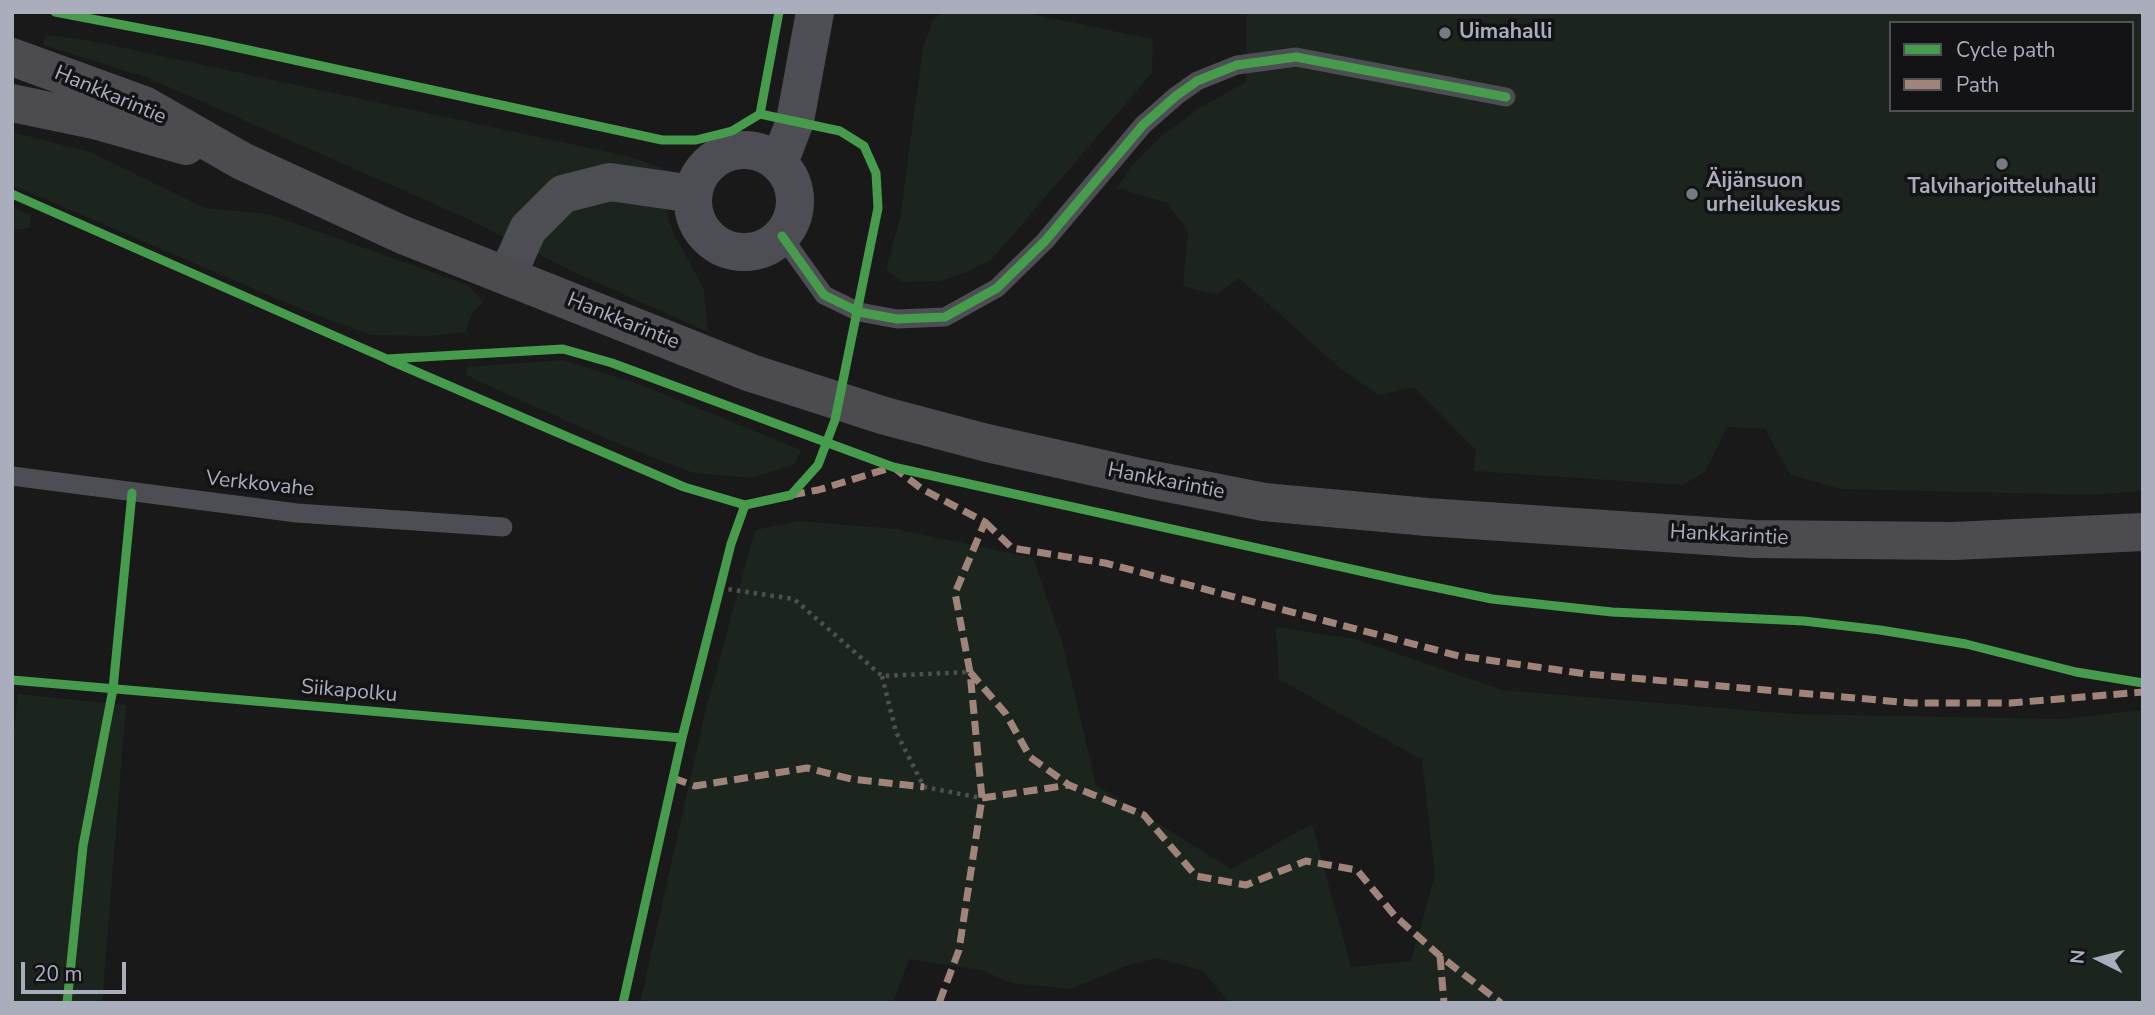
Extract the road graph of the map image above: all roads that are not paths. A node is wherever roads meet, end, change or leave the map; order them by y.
1 (815, 12) edge
2 (12, 57) edge
3 (1506, 97) dead end
4 (12, 103) edge
5 (242, 161) junction
6 (779, 163) junction
7 (693, 194) junction
8 (782, 236) junction
9 (507, 276) junction
10 (12, 476) edge
11 (503, 527) dead end
12 (2143, 532) edge

1 - 6 street
2 - 5 main road, Hankkarintie
3 - 8 lane
4 - 5 main road, Hankkarintie
5 - 9 main road, Hankkarintie
6 - 7 street
6 - 8 street
7 - 8 street
7 - 9 street
9 - 12 main road, Hankkarintie
10 - 11 lane, Verkkovahe

